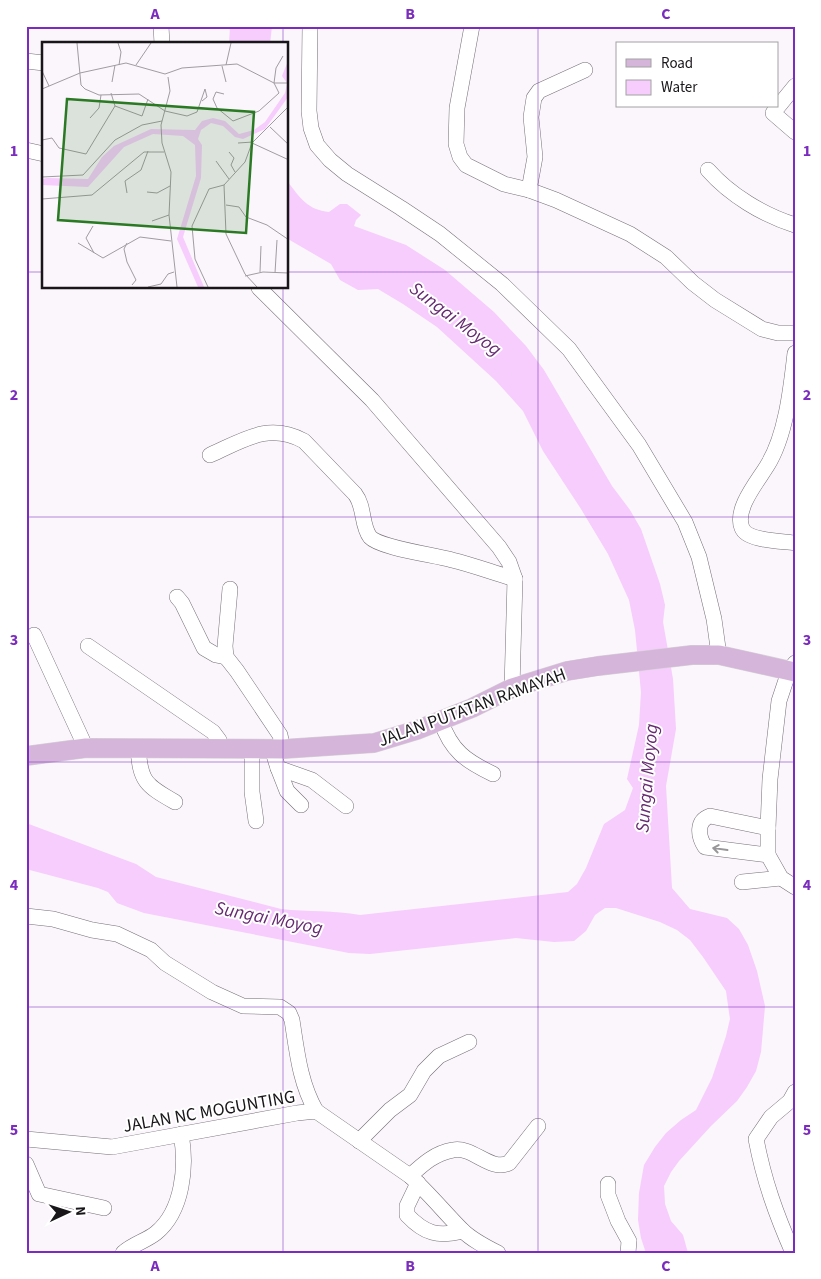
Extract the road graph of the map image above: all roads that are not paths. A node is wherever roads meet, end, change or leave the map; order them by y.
1 (160, 26) edge
2 (310, 26) edge
3 (472, 26) edge
4 (162, 42) edge
5 (26, 61) edge
6 (42, 63) edge
7 (585, 70) dead end
8 (795, 86) edge
9 (778, 107) edge
10 (777, 108) edge
11 (795, 132) edge
12 (26, 150) edge
13 (42, 154) edge
14 (708, 170) dead end
15 (529, 190) junction
16 (795, 225) edge
17 (260, 289) edge
18 (795, 333) edge
19 (795, 353) edge
20 (210, 455) dead end
21 (795, 543) edge
22 (515, 579) junction
23 (230, 589) dead end
24 (176, 597) dead end
25 (34, 635) dead end
26 (88, 646) dead end
27 (719, 655) junction
28 (226, 658) junction
29 (793, 669) edge
30 (512, 688) junction
31 (441, 721) junction
32 (138, 747) junction
33 (86, 748) junction
34 (221, 748) junction
35 (252, 749) junction
36 (278, 749) junction
37 (26, 756) edge
38 (278, 768) junction
39 (493, 774) dead end
40 (175, 802) dead end
41 (301, 805) dead end
42 (346, 806) dead end
43 (256, 821) dead end
44 (768, 828) junction
45 (768, 855) junction
46 (781, 878) junction
47 (742, 882) dead end
48 (795, 887) edge
49 (26, 916) edge
50 (469, 1042) dead end
51 (795, 1092) edge
52 (316, 1111) junction
53 (538, 1126) dead end
54 (181, 1134) junction
55 (26, 1139) edge
56 (359, 1141) junction
57 (26, 1164) edge
58 (414, 1180) junction
59 (608, 1184) dead end
60 (104, 1208) dead end
61 (463, 1231) junction
62 (123, 1253) edge
63 (498, 1253) edge
64 (628, 1253) edge
65 (793, 1253) edge

1 - 4 street
2 - 27 street
3 - 15 street
5 - 6 street
7 - 15 street
8 - 9 street
10 - 11 street
12 - 13 street
14 - 16 street
15 - 18 street
17 - 22 street
19 - 21 street
20 - 22 street
22 - 30 street
23 - 28 street
24 - 28 street
25 - 33 street
26 - 34 street
27 - 29 main road, JALAN PUTATAN RAMAYAH
27 - 30 main road, JALAN PUTATAN RAMAYAH
28 - 36 street
29 - 44 street
30 - 31 main road, JALAN PUTATAN RAMAYAH
31 - 36 main road, JALAN PUTATAN RAMAYAH
31 - 39 street
32 - 33 main road, JALAN PUTATAN RAMAYAH
32 - 34 main road, JALAN PUTATAN RAMAYAH
32 - 40 street
33 - 37 main road, JALAN PUTATAN RAMAYAH
34 - 35 main road, JALAN PUTATAN RAMAYAH
35 - 36 main road, JALAN PUTATAN RAMAYAH
35 - 43 street
36 - 38 street
38 - 41 street
38 - 42 street
44 - 45 street
45 -> 44 street
45 - 46 street
46 - 47 street
46 - 48 street
49 - 52 street
50 - 56 street
51 - 65 street
52 - 54 street, JALAN NC MOGUNTING
52 - 56 street, JALAN NC MOGUNTING
53 - 58 street
54 - 55 street, JALAN NC MOGUNTING
54 - 62 street
56 - 58 street, JALAN NC MOGUNTING
57 - 60 street
58 - 61 street, JALAN NC MOGUNTING
58 - 61 street
59 - 64 street
61 - 63 street, JALAN NC MOGUNTING

